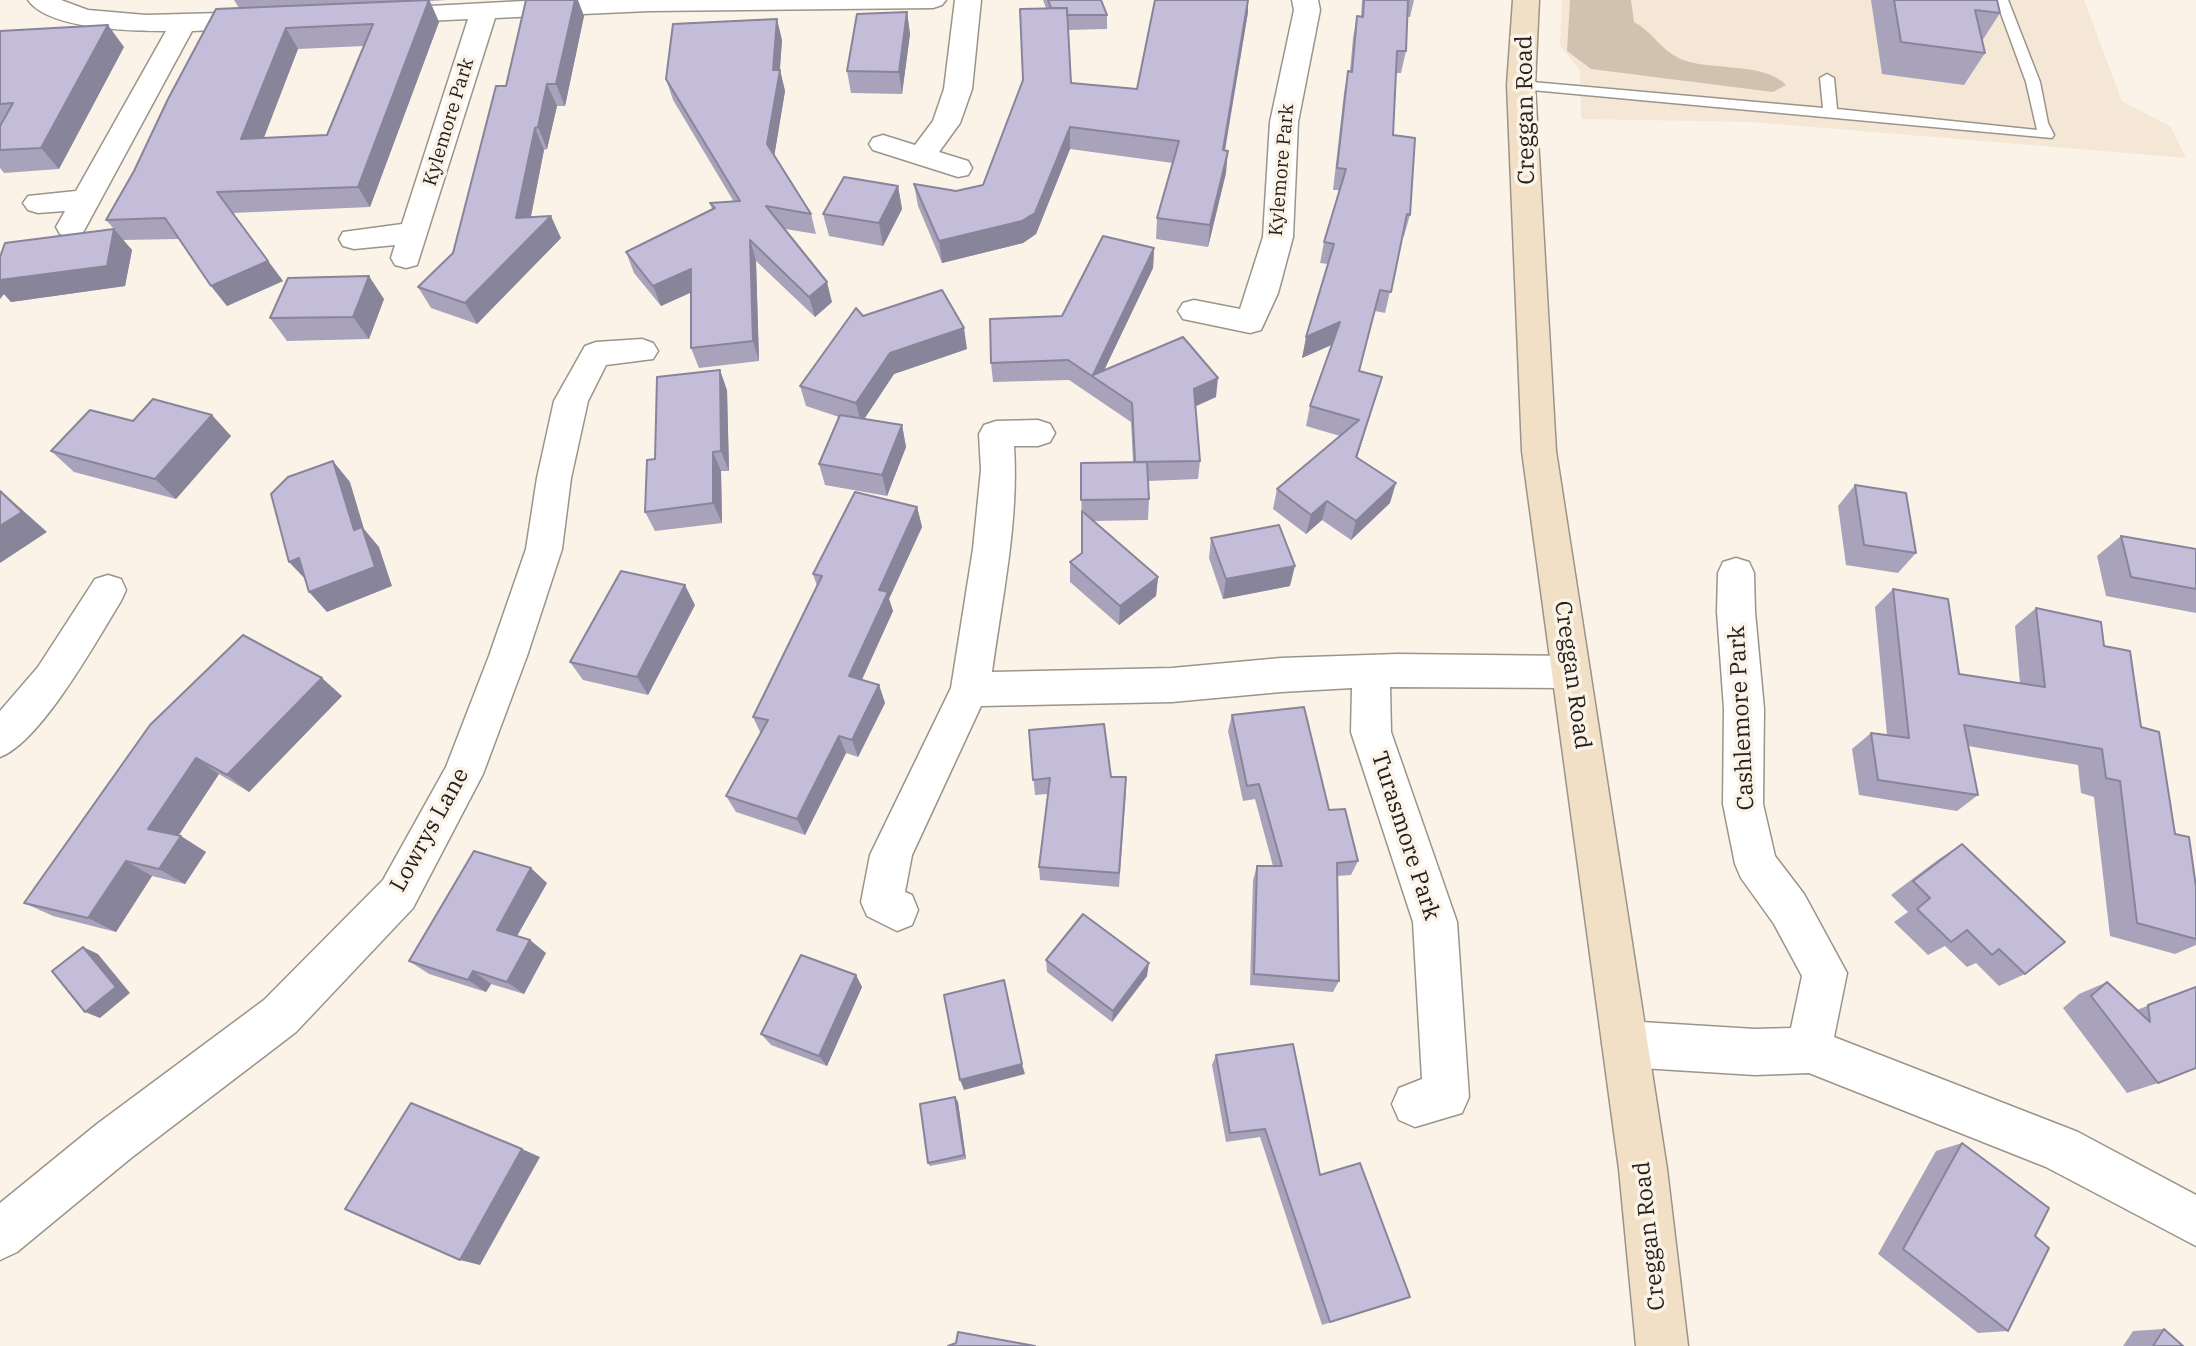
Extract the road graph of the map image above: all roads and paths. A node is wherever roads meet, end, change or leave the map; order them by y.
1 (41, 0) edge
2 (933, 0) edge
3 (968, 0) edge
4 (1305, 0) edge
5 (1526, 0) edge
6 (2002, 0) edge
7 (815, 1) edge
8 (484, 10) junction
9 (361, 16) edge
10 (279, 19) edge
11 (184, 23) junction
12 (1827, 78) dead end
13 (1521, 85) junction
14 (1830, 113) junction
15 (883, 144) dead end
16 (922, 155) junction
17 (958, 168) dead end
18 (84, 200) junction
19 (38, 203) dead end
20 (71, 227) dead end
21 (354, 239) dead end
22 (1194, 310) dead end
23 (642, 351) dead end
24 (1038, 433) dead end
25 (1737, 573) dead end
26 (108, 590) dead end
27 (1371, 671) junction
28 (1571, 672) junction
29 (970, 689) junction
30 (0, 739) edge
31 (897, 909) dead end
32 (1625, 1044) junction
33 (1809, 1050) junction
34 (1415, 1104) dead end
35 (2196, 1222) edge
36 (0, 1235) edge
37 (1662, 1346) edge

1 - 11 street
2 - 7 street
3 - 16 street
4 - 22 street, Kylemore Park
5 - 13 main road, Creggan Road
6 - 14 lane
7 - 8 street
8 - 9 street
8 - 21 street, Kylemore Park
10 - 11 street
11 - 18 street
12 - 14 lane
13 - 14 lane
13 - 28 main road, Creggan Road
15 - 16 street
16 - 17 street
18 - 19 street
18 - 20 street
23 - 36 street, Lowrys Lane
24 - 29 street
25 - 33 street, Cashlemore Park
26 - 30 street
27 - 28 street
27 - 29 street
27 - 34 street, Turasmore Park
28 - 32 main road, Creggan Road
29 - 31 street
32 - 33 street
32 - 37 main road, Creggan Road
33 - 35 street

